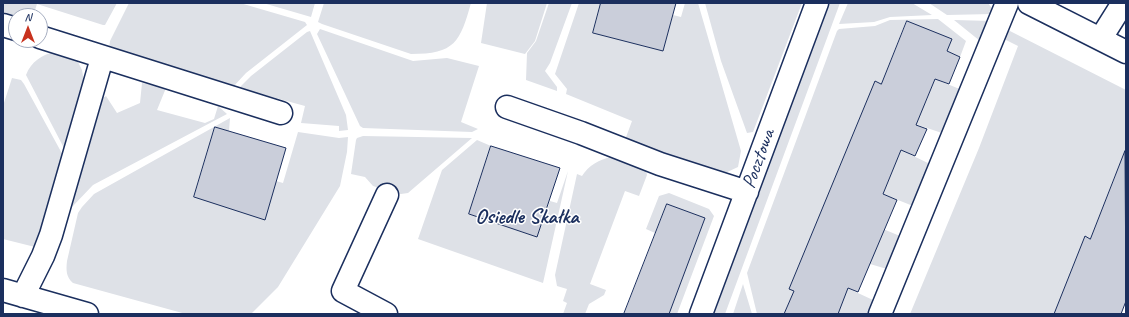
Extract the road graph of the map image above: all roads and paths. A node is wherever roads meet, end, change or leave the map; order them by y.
1 (817, 3) edge
2 (1007, 3) edge
3 (1029, 3) edge
4 (1123, 3) edge
5 (1101, 38) junction
6 (48, 40) edge
7 (1126, 52) edge
8 (102, 58) junction
9 (507, 107) dead end
10 (281, 113) dead end
11 (747, 192) junction
12 (387, 195) dead end
13 (13, 293) edge
14 (87, 314) edge
15 (386, 314) edge
16 (701, 314) edge
17 (880, 314) edge

1 - 11 street, Pocztowa
2 - 17 street
3 - 5 street
4 - 5 street
5 - 7 street
6 - 8 street
8 - 10 street
8 - 13 street
9 - 11 street
11 - 16 street, Pocztowa
12 - 15 street
13 - 14 street

